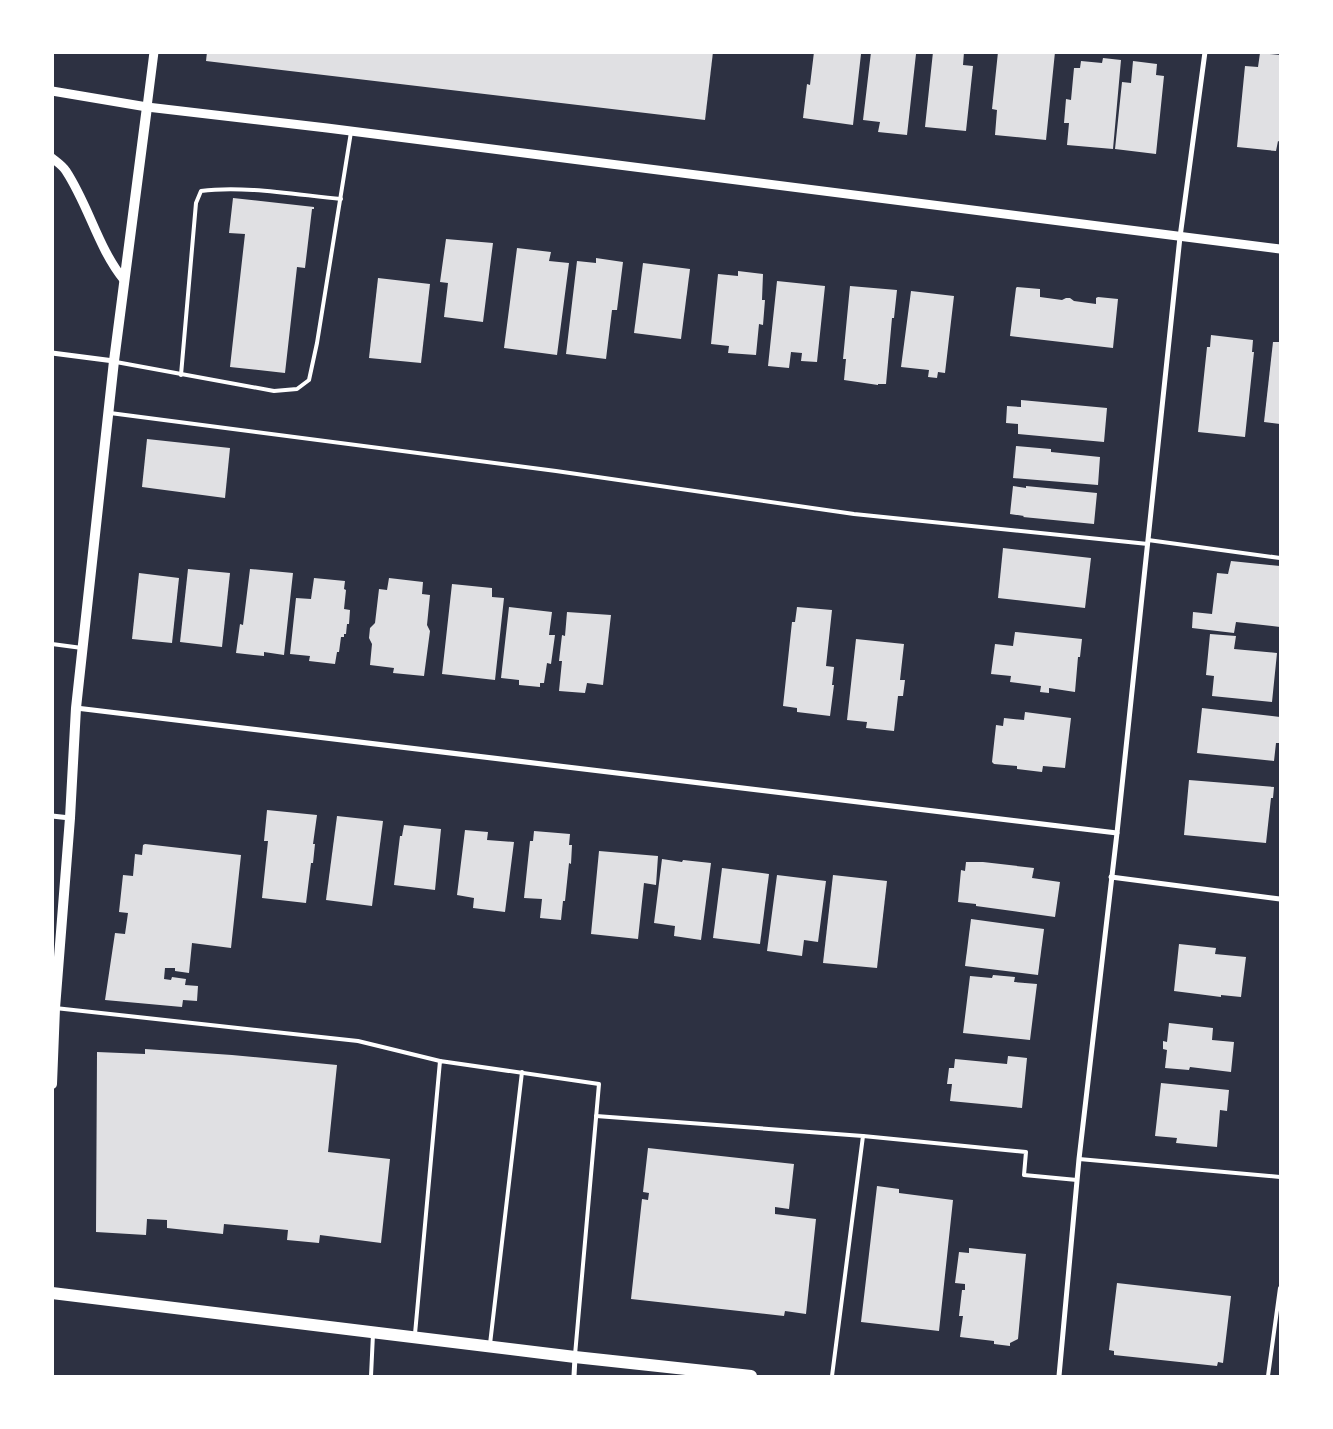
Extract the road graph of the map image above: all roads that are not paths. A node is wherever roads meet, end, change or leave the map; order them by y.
1 (154, 52) edge
2 (1204, 52) edge
3 (52, 91) edge
4 (147, 107) junction
5 (351, 131) junction
6 (52, 158) edge
7 (341, 199) junction
8 (1180, 237) junction
9 (1280, 249) edge
10 (124, 280) junction
11 (52, 353) edge
12 (114, 361) junction
13 (180, 375) junction
14 (108, 413) junction
15 (1148, 542) junction
16 (1280, 558) edge
17 (52, 644) edge
18 (82, 648) junction
19 (76, 708) junction
20 (52, 816) edge
21 (70, 818) junction
22 (1117, 833) junction
23 (1111, 877) junction
24 (1280, 899) edge
25 (55, 1008) junction
26 (440, 1061) junction
27 (53, 1070) edge
28 (522, 1072) junction
29 (52, 1084) edge
30 (596, 1116) junction
31 (863, 1136) junction
32 (1079, 1158) junction
33 (1280, 1177) edge
34 (1077, 1180) junction
35 (1280, 1288) edge
36 (52, 1293) edge
37 (373, 1332) junction
38 (415, 1337) junction
39 (490, 1346) junction
40 (574, 1357) junction
41 (371, 1376) edge
42 (574, 1376) edge
43 (750, 1376) edge
44 (832, 1376) edge
45 (1059, 1376) edge
46 (1268, 1376) edge

1 - 4 street
2 - 8 street
3 - 4 street
4 - 5 street
4 - 10 main road
5 - 7 lane
5 - 8 street
6 - 10 street
7 - 13 lane
7 - 13 lane
8 - 9 street
8 - 15 street
10 - 12 main road
11 - 12 street
12 - 13 lane
12 - 14 main road
14 - 15 lane
14 - 18 main road
15 - 16 lane
15 - 22 street
17 - 18 lane
18 - 19 main road
19 - 21 main road
19 - 22 street
20 - 21 street
21 - 25 main road
22 - 23 street
23 - 24 street
23 - 32 street
25 - 26 lane
25 - 27 main road
26 - 28 lane
26 - 38 lane
27 - 29 main road
28 - 30 lane
28 - 39 lane
30 - 31 lane
30 - 40 lane
31 - 34 lane
31 - 44 lane
32 - 33 lane
32 - 34 street
34 - 45 street
35 - 46 lane
36 - 37 main road
37 - 38 main road
37 - 41 lane
38 - 39 main road
39 - 40 main road
40 - 42 street
40 - 43 main road

